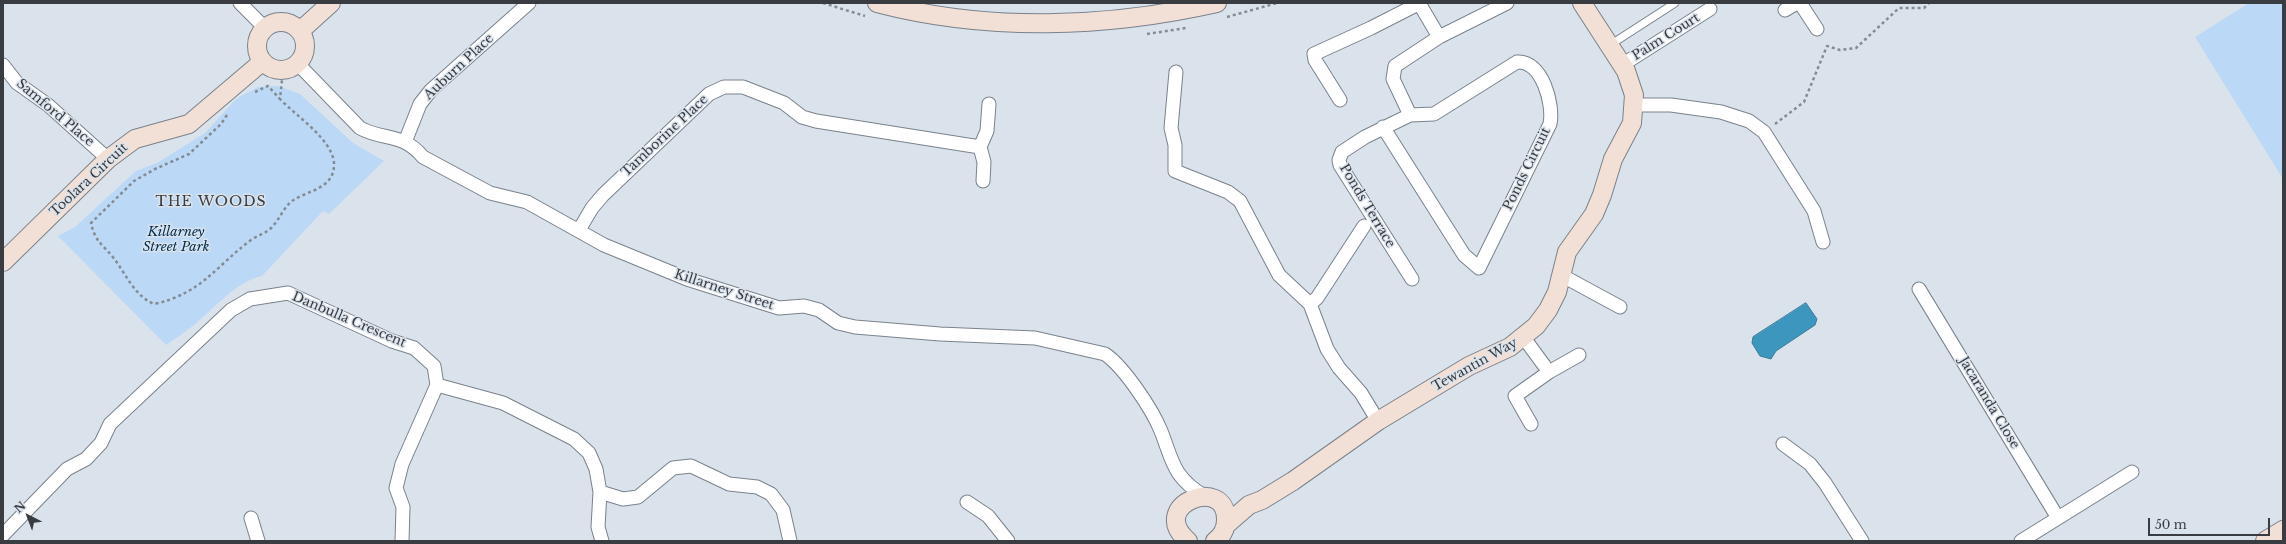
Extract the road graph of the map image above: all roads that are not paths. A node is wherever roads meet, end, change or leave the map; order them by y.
1 (240, 3) edge
2 (330, 3) edge
3 (529, 3) edge
4 (877, 3) edge
5 (1217, 3) edge
6 (1419, 3) edge
7 (1507, 3) edge
8 (1582, 3) edge
9 (1675, 3) edge
10 (1797, 3) edge
11 (1800, 3) edge
12 (1710, 10) dead end
13 (1786, 10) dead end
14 (265, 28) junction
15 (1817, 29) dead end
16 (300, 31) junction
17 (1438, 37) junction
18 (1610, 45) junction
19 (262, 62) junction
20 (3, 65) edge
21 (1622, 65) junction
22 (290, 67) junction
23 (1176, 72) dead end
24 (1340, 100) dead end
25 (990, 104) dead end
26 (1635, 105) junction
27 (1410, 115) junction
28 (1383, 127) junction
29 (405, 142) junction
30 (980, 147) junction
31 (108, 159) junction
32 (983, 181) dead end
33 (1364, 226) dead end
34 (579, 230) junction
35 (1823, 242) dead end
36 (3, 262) edge
37 (1561, 275) junction
38 (1412, 279) dead end
39 (1919, 289) dead end
40 (1310, 304) junction
41 (1620, 307) dead end
42 (1524, 338) junction
43 (1579, 355) dead end
44 (1549, 372) junction
45 (437, 385) junction
46 (1378, 421) junction
47 (1531, 424) dead end
48 (1783, 444) dead end
49 (2132, 472) dead end
50 (1182, 480) junction
51 (600, 492) junction
52 (1211, 499) junction
53 (967, 502) dead end
54 (1249, 505) junction
55 (1182, 506) junction
56 (251, 518) dead end
57 (2058, 518) junction
58 (1226, 525) junction
59 (2283, 530) edge
60 (1175, 534) edge
61 (3, 535) edge
62 (258, 541) edge
63 (402, 541) edge
64 (602, 541) edge
65 (790, 541) edge
66 (1008, 541) edge
67 (1188, 541) edge
68 (1215, 541) edge
69 (1862, 541) edge
70 (2021, 541) edge
71 (2265, 541) edge

1 - 14 street
2 - 16 street
3 - 29 street, Auburn Place
4 - 5 street
6 - 17 street
6 - 24 street
7 - 17 street
8 - 18 street, Tewantin Way
9 - 18 lane
10 - 13 street
11 - 15 street
12 - 21 street, Palm Court
14 - 16 street
14 - 19 street
16 - 22 street
17 - 27 street
18 - 21 street, Tewantin Way
19 - 22 street
19 - 31 street, Toolara Circuit
20 - 31 street, Samford Place
21 - 26 street, Tewantin Way
22 - 29 street, Killarney Street
23 - 40 street
25 - 30 street
26 - 35 street
26 - 37 street, Tewantin Way
27 - 28 street, Ponds Circuit
27 - 28 street, Ponds Circuit
28 - 38 street, Ponds Terrace
29 - 34 street, Killarney Street
30 - 32 street
30 - 34 street, Tamborine Place
31 - 36 street, Toolara Circuit
33 - 40 street
34 - 50 street, Killarney Street
37 - 41 street
37 - 42 street, Tewantin Way
39 - 57 street, Jacaranda Close
40 - 46 street
42 - 44 street
42 - 46 street, Tewantin Way
43 - 44 street
44 - 47 street
45 - 51 street
45 - 61 street, Danbulla Crescent
45 - 63 street
46 - 54 street, Tewantin Way
48 - 69 street
49 - 57 street
50 - 52 street, Killarney Street
50 - 55 street, Killarney Street
51 - 64 street
51 - 65 street
52 - 54 street, Tewantin Way
52 - 55 street
52 - 58 street
53 - 66 street
54 - 58 street, Tewantin Way
55 - 60 street
56 - 62 street
57 - 70 street
58 - 68 street, Tewantin Way
59 - 71 street
60 - 67 street

